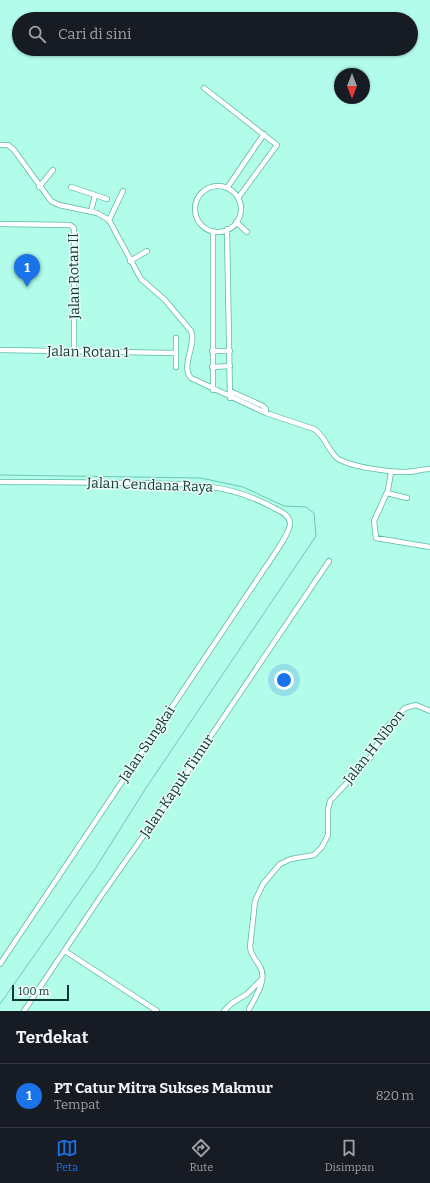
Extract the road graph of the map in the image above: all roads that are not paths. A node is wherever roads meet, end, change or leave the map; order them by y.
1 (204, 88) dead end
2 (264, 134) junction
3 (0, 145) edge
4 (53, 170) dead end
5 (39, 187) junction
6 (71, 187) dead end
7 (227, 188) junction
8 (123, 191) dead end
9 (95, 195) junction
10 (107, 198) dead end
11 (238, 198) junction
12 (91, 211) junction
13 (109, 220) junction
14 (236, 222) junction
15 (0, 224) edge
16 (227, 229) junction
17 (213, 231) junction
18 (247, 232) dead end
19 (147, 251) dead end
20 (130, 261) junction
21 (176, 338) dead end
22 (0, 350) edge
23 (74, 351) junction
24 (212, 351) junction
25 (230, 351) junction
26 (175, 353) junction
27 (230, 366) junction
28 (176, 367) dead end
29 (212, 367) junction
30 (213, 390) junction
31 (230, 391) junction
32 (230, 398) junction
33 (266, 413) junction
34 (430, 469) edge
35 (391, 472) junction
36 (0, 482) edge
37 (386, 493) junction
38 (407, 498) dead end
39 (290, 522) joint
40 (430, 546) edge
41 (329, 561) dead end
42 (430, 711) edge
43 (65, 951) junction
44 (0, 964) edge
45 (261, 980) junction
46 (249, 1009) dead end
47 (24, 1011) edge
48 (157, 1011) edge
49 (224, 1011) edge

1 - 2 street
2 - 7 street
2 - 11 street
3 - 5 street
4 - 5 street
5 - 12 street
6 - 9 street
7 - 11 street
7 - 17 street
8 - 13 street
9 - 10 street
9 - 12 street
11 - 14 street
12 - 13 street
13 - 20 street
14 - 16 street
14 - 18 street
15 - 23 street, Jalan Rotan II
16 - 17 street
16 - 25 street
17 - 24 street
19 - 20 street
20 - 30 street
21 - 26 street
22 - 23 street, Jalan Rotan 1
23 - 26 street, Jalan Rotan 1
24 - 25 street
24 - 29 street
25 - 27 street
26 - 28 street
27 - 29 street
27 - 31 street
29 - 30 street
30 - 32 street
31 - 32 street
31 - 33 street
32 - 33 street
33 - 35 street
34 - 35 street
35 - 37 street
36 - 39 street, Jalan Cendana Raya
37 - 38 street
37 - 40 street
39 - 44 street, Jalan Sungkai
41 - 43 street, Jalan Kapuk Timur
42 - 45 street, Jalan H Nibon
43 - 47 street, Jalan Kapuk Timur
43 - 48 street
45 - 46 street
45 - 49 street

